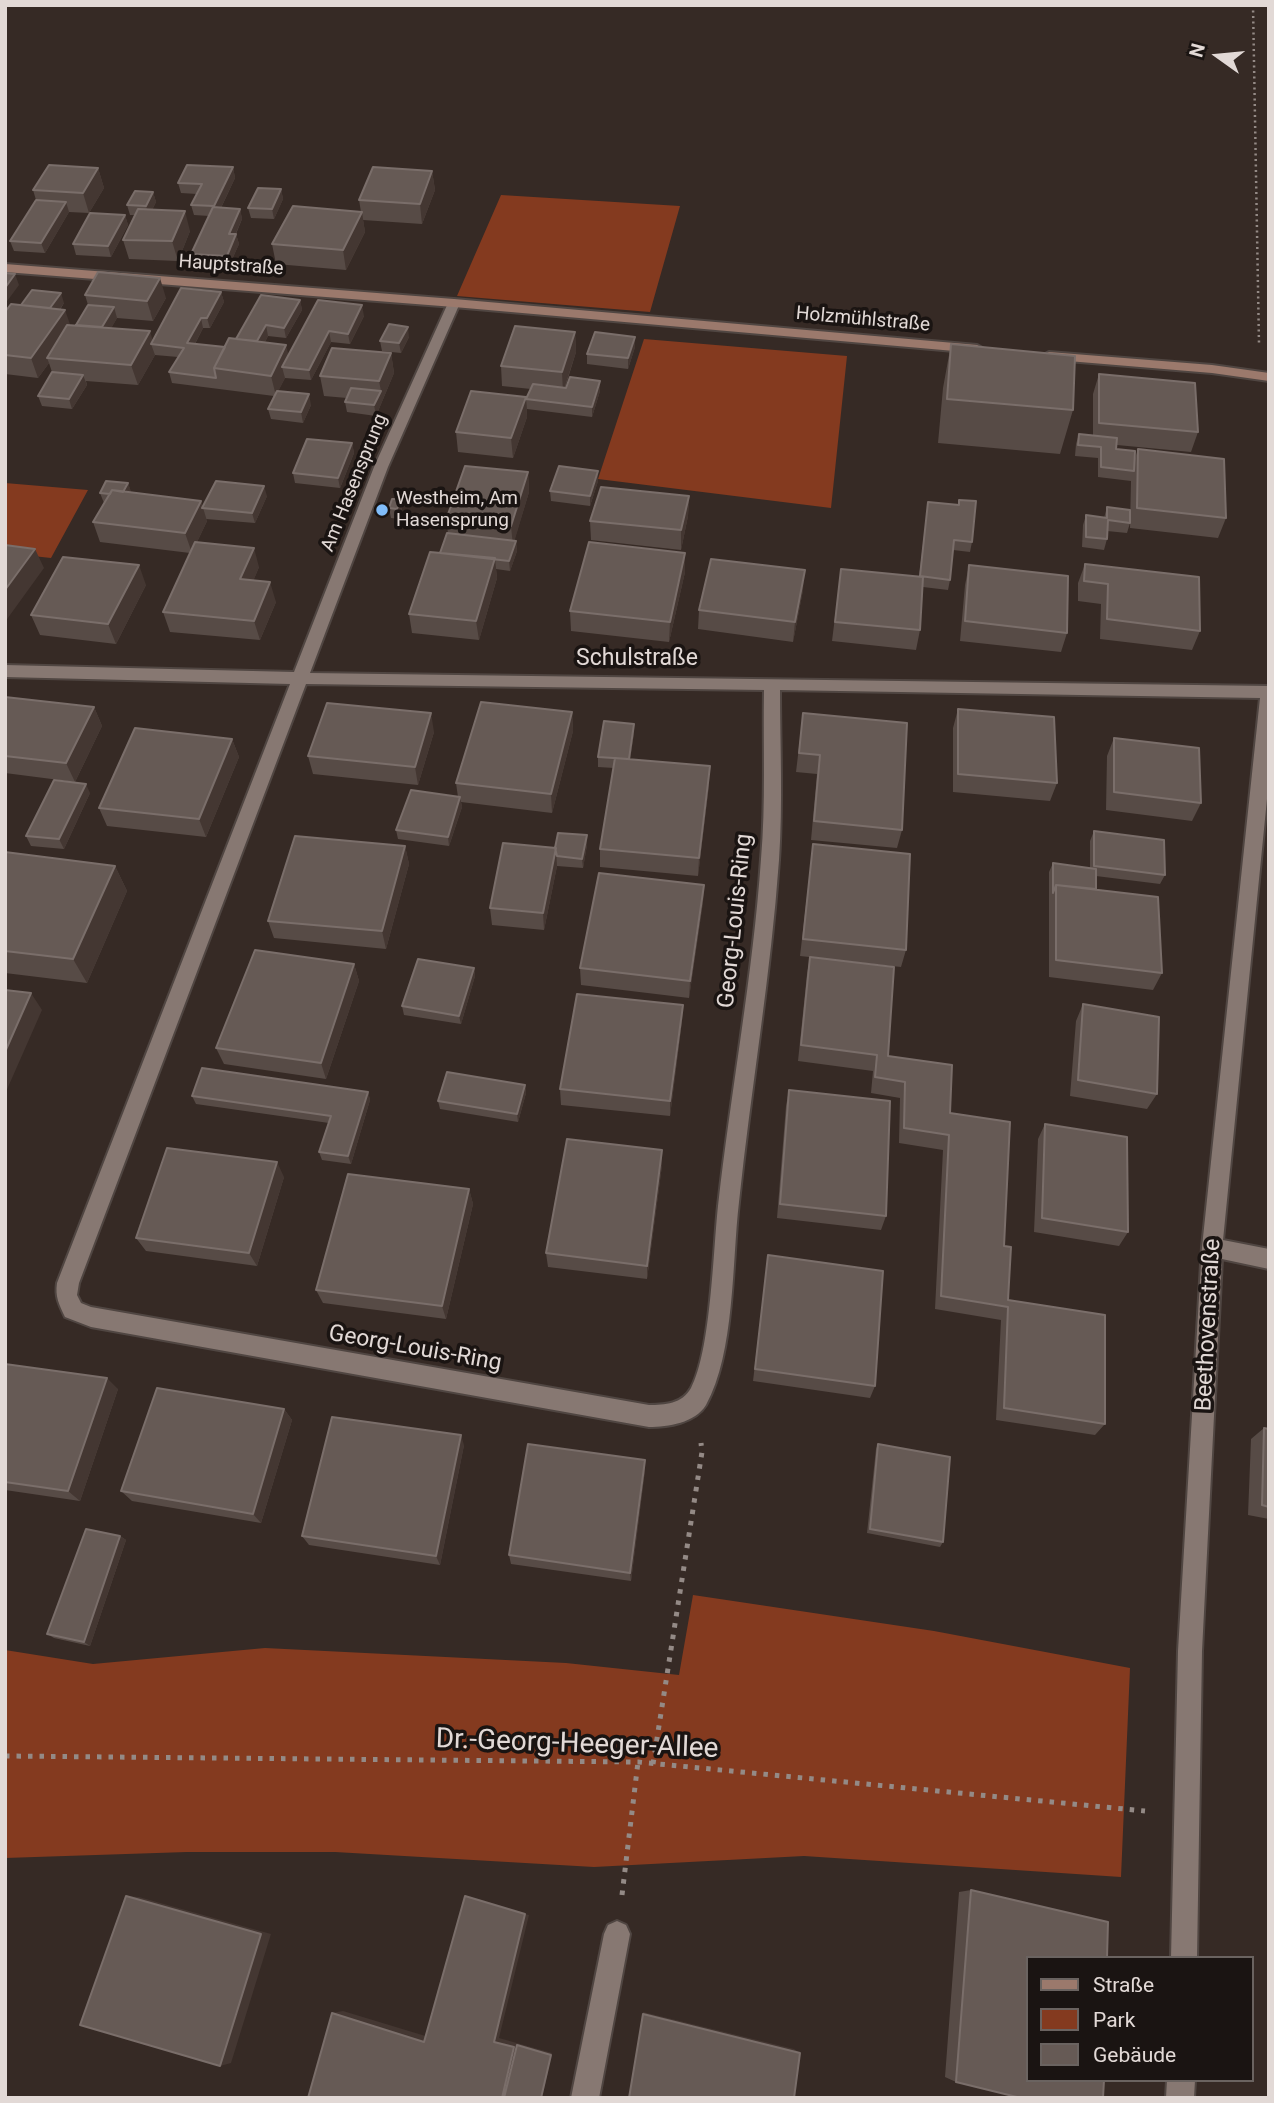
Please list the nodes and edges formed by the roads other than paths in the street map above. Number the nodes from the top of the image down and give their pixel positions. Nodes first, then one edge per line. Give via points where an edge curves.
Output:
1 (5, 268) edge
2 (454, 303) junction
3 (987, 350) edge
4 (1028, 354) edge
5 (1264, 377) edge
6 (5, 671) edge
7 (298, 680) junction
8 (772, 683) junction
9 (1269, 693) edge
10 (1264, 781) edge
11 (1212, 1247) junction
12 (1269, 1259) edge
13 (617, 1934) road end
14 (1184, 1956) edge
15 (585, 2098) edge

1 - 2 main road, Hauptstraße
2 - 3 main road, Holzmühlstraße
2 - 7 street, Am Hasensprung via 381,467
4 - 5 main road
6 - 7 street, Schulstraße
7 - 8 street, Schulstraße
7 - 8 street, Georg-Louis-Ring via 68,1283 69,1303 73,1310 91,1317 649,1416 667,1416 696,1401 711,1364 770,860
8 - 9 street, Schulstraße
9 - 10 street, Beethovenstraße
10 - 11 street, Beethovenstraße
11 - 12 street
11 - 14 street, Beethovenstraße via 1190,1651
13 - 15 street

